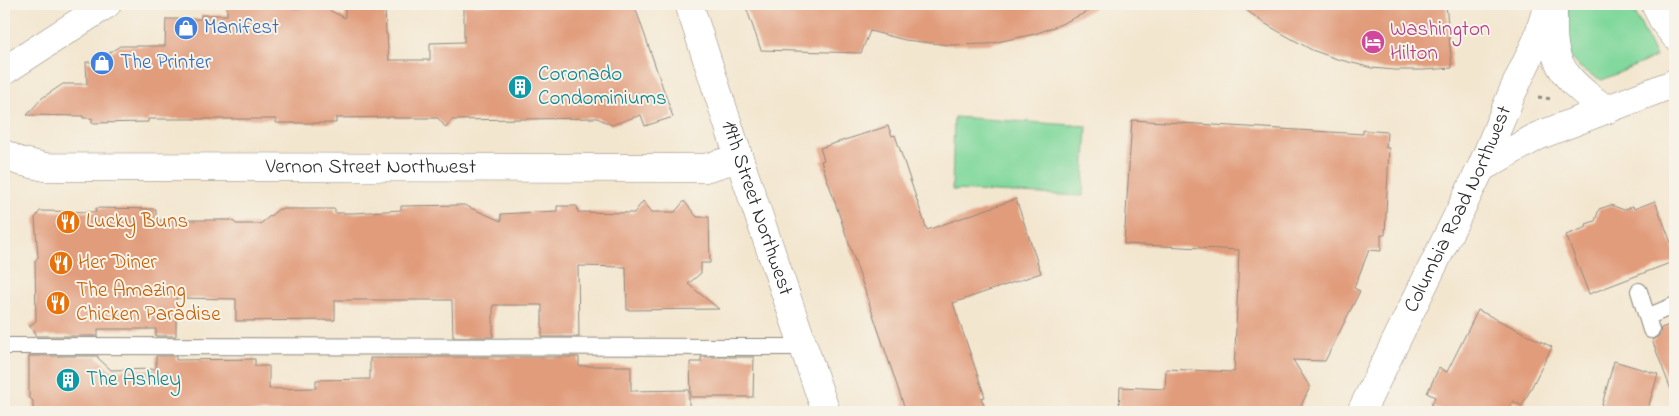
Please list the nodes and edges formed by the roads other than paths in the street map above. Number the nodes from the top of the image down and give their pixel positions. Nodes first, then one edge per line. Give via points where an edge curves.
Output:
1 (107, 4) edge
2 (689, 4) edge
3 (1548, 4) edge
4 (1553, 4) edge
5 (1655, 4) edge
6 (1675, 36) edge
7 (4, 71) edge
8 (1675, 83) edge
9 (1606, 110) junction
10 (4, 154) edge
11 (739, 158) junction
12 (1481, 168) junction
13 (1639, 291) dead end
14 (1675, 305) edge
15 (4, 346) edge
16 (804, 347) junction
17 (826, 412) edge
18 (1361, 412) edge

1 - 7 street
2 - 11 street, 19th Street Northwest
3 - 12 street, Columbia Road Northwest via 1537,40
4 - 9 street via 1558,60 1569,78
5 - 6 street
8 - 9 street
9 - 12 street via 1538,136
10 - 11 street, Vernon Street Northwest via 19,162 45,167 706,168
11 - 16 street, 19th Street Northwest
12 - 18 street, Columbia Road Northwest
13 - 14 lane via 1649,323
15 - 16 lane
16 - 17 street, 19th Street Northwest

